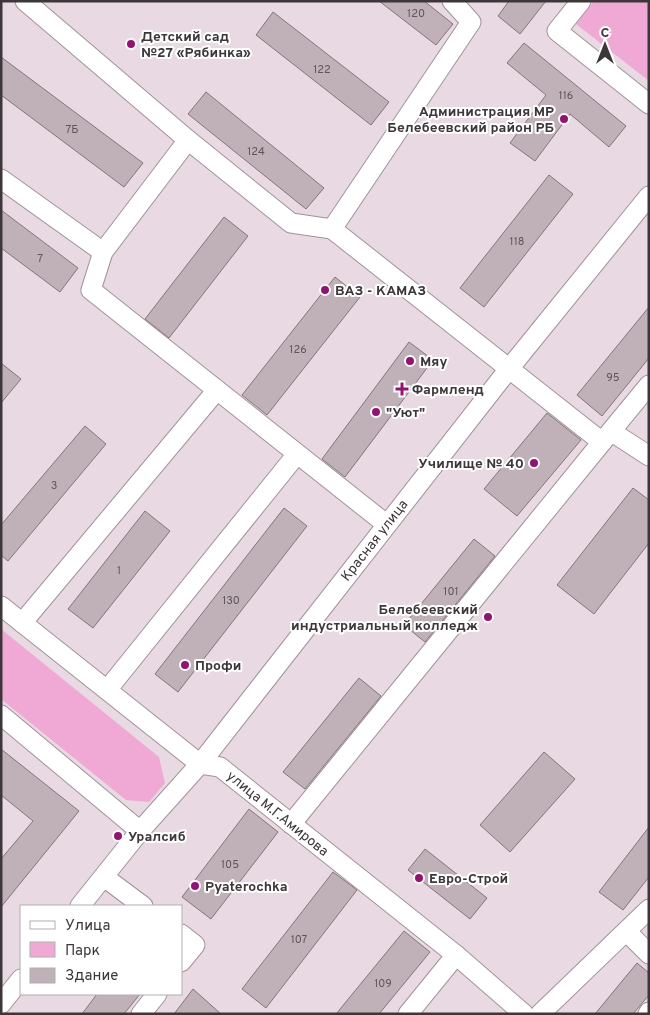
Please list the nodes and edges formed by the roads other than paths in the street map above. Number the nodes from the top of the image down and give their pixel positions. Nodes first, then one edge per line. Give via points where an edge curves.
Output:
1 (25, 1) edge
2 (452, 1) edge
3 (581, 1) edge
4 (649, 104) edge
5 (188, 140) junction
6 (1, 179) edge
7 (649, 196) edge
8 (332, 229) junction
9 (103, 252) junction
10 (508, 370) junction
11 (649, 385) edge
12 (217, 390) junction
13 (607, 437) junction
14 (297, 454) junction
15 (649, 456) edge
16 (386, 524) junction
17 (1, 606) edge
18 (22, 623) junction
19 (108, 690) junction
20 (1, 715) edge
21 (200, 764) junction
22 (291, 824) junction
23 (140, 831) junction
24 (104, 877) junction
25 (81, 905) edge
26 (142, 905) edge
27 (649, 909) edge
28 (627, 932) junction
29 (182, 935) edge
30 (649, 954) edge
31 (456, 955) junction
32 (182, 961) edge
33 (20, 980) edge
34 (155, 995) edge
35 (1, 1004) edge
36 (141, 1014) edge
37 (408, 1014) edge
38 (524, 1014) edge
39 (540, 1014) edge

1 - 5 street
2 - 8 street via 471,22
3 - 4 street via 557,31
5 - 8 street via 290,223
5 - 9 street
6 - 9 street
7 - 10 street, Красная улица
8 - 10 street
9 - 12 street via 91,290
10 - 13 street
10 - 16 street, Красная улица
11 - 13 street
12 - 14 street
12 - 18 street
13 - 15 street
13 - 22 street
14 - 16 street
14 - 19 street
16 - 21 street, Красная улица
17 - 18 street, улица М.Г.Амирова
18 - 19 street, улица М.Г.Амирова
19 - 21 street, улица М.Г.Амирова
20 - 23 street
21 - 22 street, улица М.Г.Амирова via 220,767
21 - 23 street, Красная улица
22 - 31 street, улица М.Г.Амирова
23 - 24 street, Красная улица
24 - 25 street, Красная улица
24 - 26 street
27 - 28 street
28 - 30 street
28 - 39 street
29 - 32 street via 195,945
31 - 37 street
31 - 38 street, улица М.Г.Амирова
33 - 35 street
34 - 36 street

